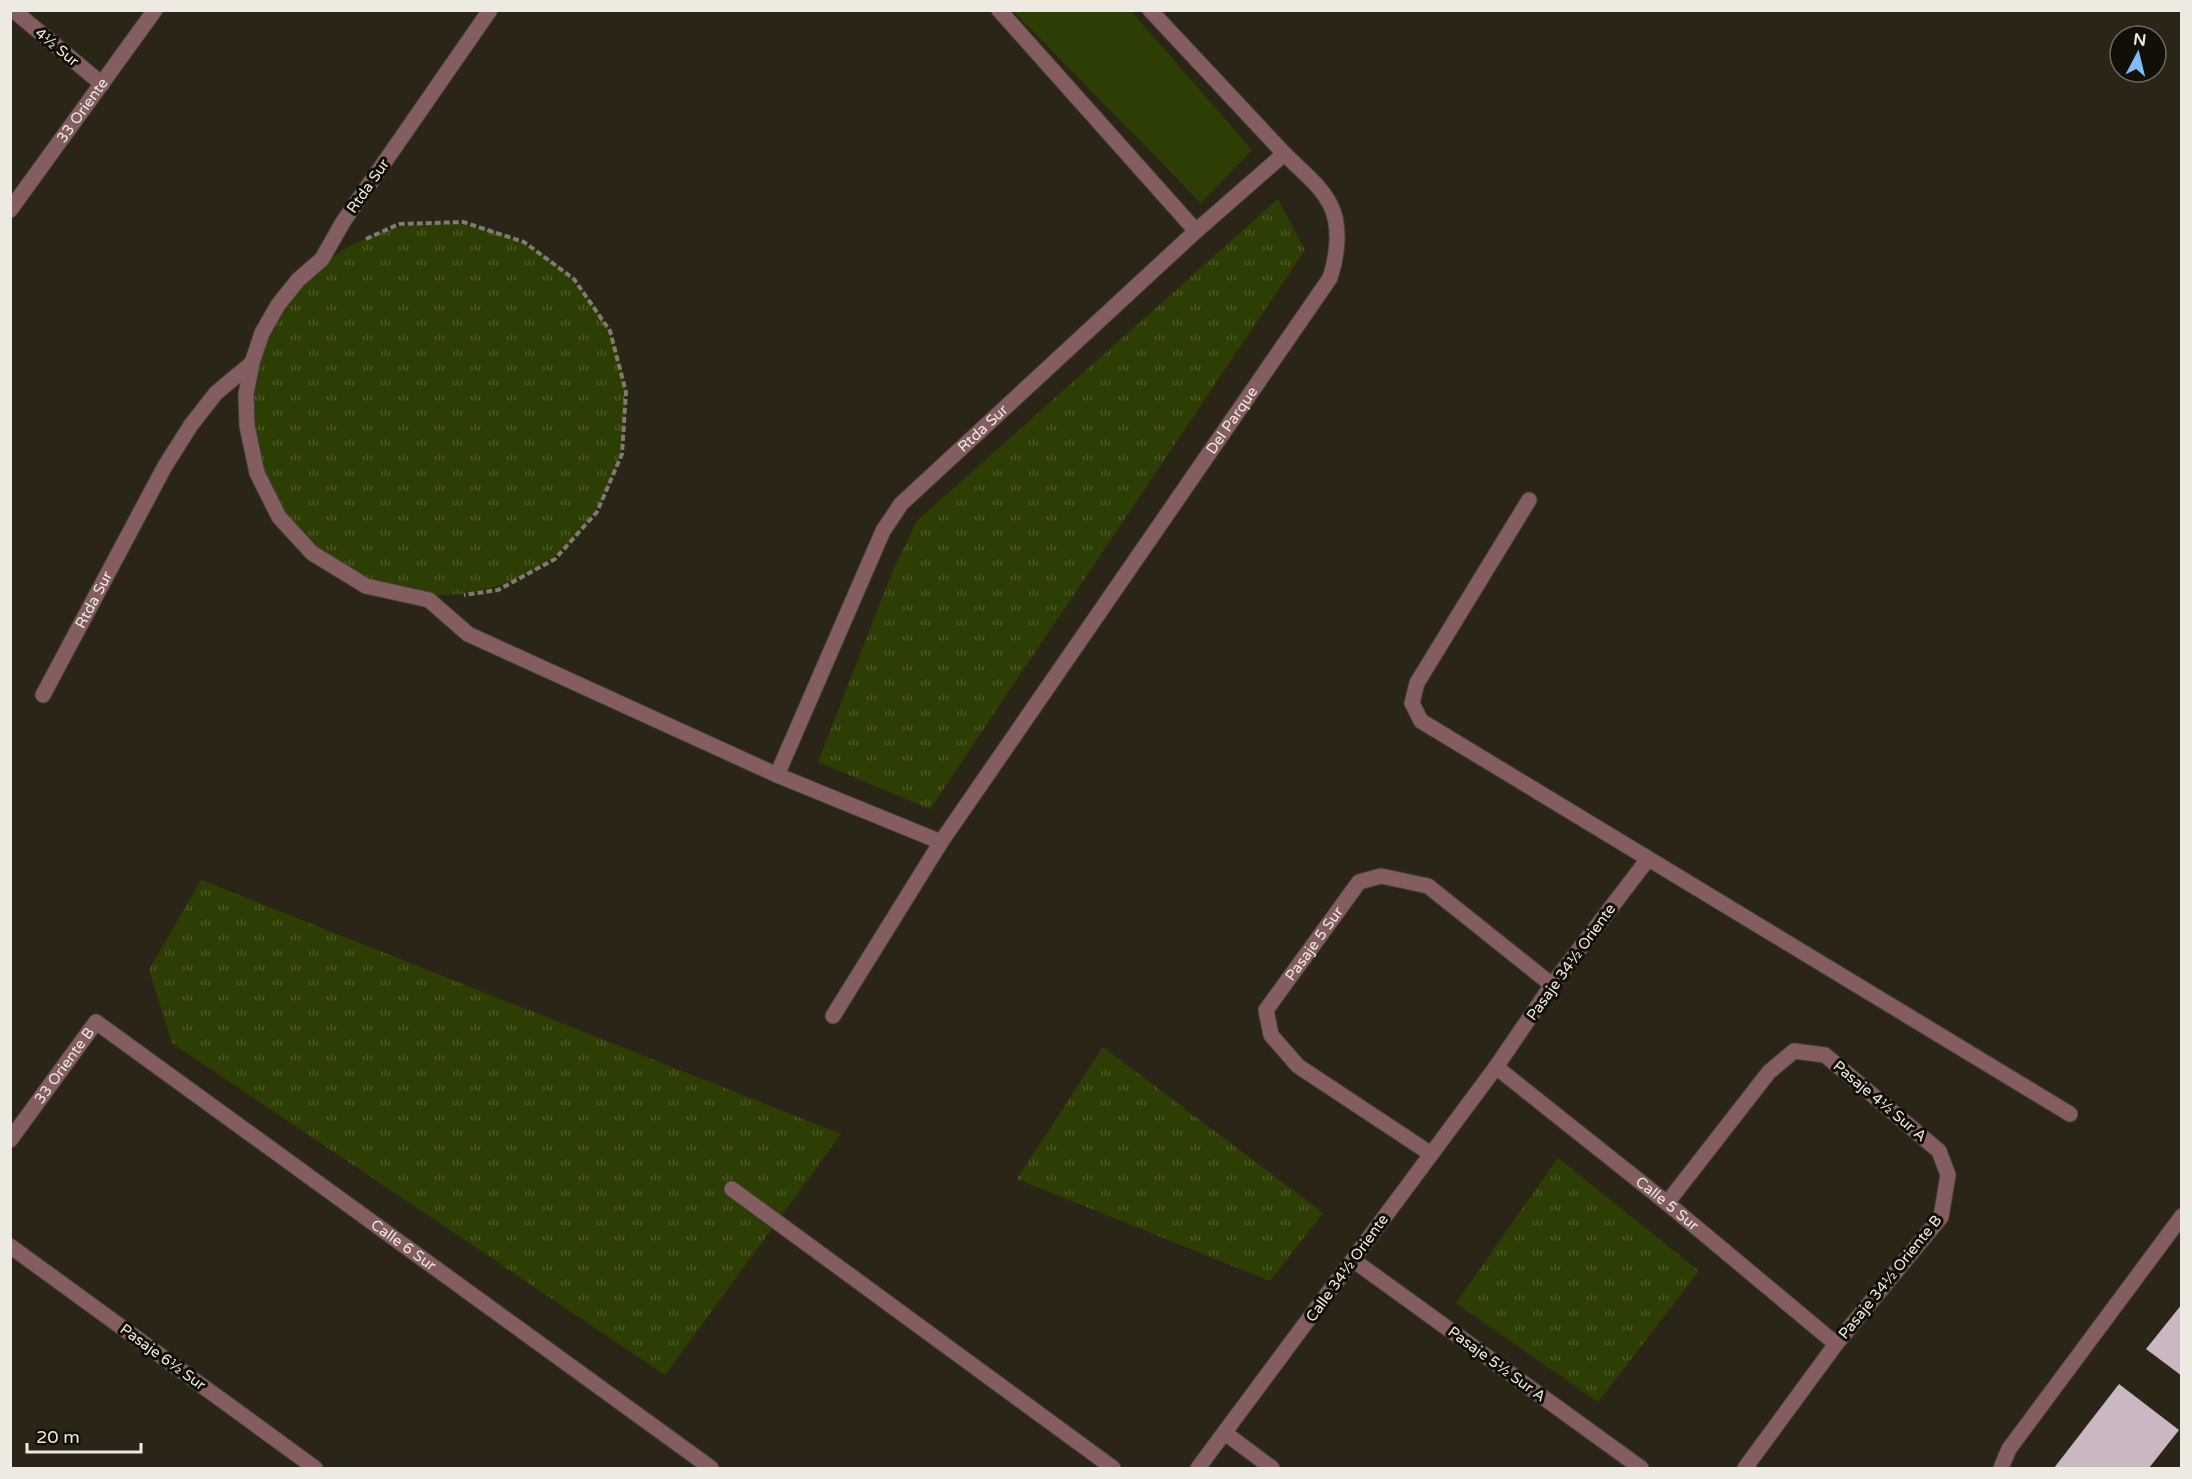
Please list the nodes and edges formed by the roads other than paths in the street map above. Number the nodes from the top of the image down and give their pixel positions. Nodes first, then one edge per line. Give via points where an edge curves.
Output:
1 (13, 10) edge
2 (155, 10) edge
3 (490, 10) edge
4 (999, 10) edge
5 (1150, 10) edge
6 (102, 84) junction
7 (1284, 154) junction
8 (10, 210) edge
9 (1196, 231) junction
10 (252, 363) junction
11 (1529, 500) dead end
12 (43, 695) dead end
13 (777, 775) junction
14 (940, 842) junction
15 (1648, 859) junction
16 (1552, 985) junction
17 (833, 1016) dead end
18 (96, 1022) joint
19 (1496, 1067) junction
20 (2070, 1114) dead end
21 (10, 1140) edge
22 (1431, 1154) junction
23 (1948, 1175) joint
24 (732, 1189) dead end
25 (1667, 1203) junction
26 (2181, 1216) edge
27 (10, 1246) edge
28 (1353, 1260) junction
29 (1836, 1344) junction
30 (1225, 1433) junction
31 (315, 1468) edge
32 (711, 1468) edge
33 (1113, 1468) edge
34 (1198, 1468) edge
35 (1272, 1468) edge
36 (1641, 1468) edge
37 (1745, 1468) edge
38 (2001, 1468) edge

1 - 6 street, 4½ Sur
2 - 6 street, 33 Oriente
3 - 10 street, Rtda Sur via 343,222 322,259 278,305 262,333
4 - 9 street
5 - 7 street, Del Parque
6 - 8 street, 33 Oriente
7 - 9 street, Rtda Sur
7 - 14 street, Del Parque via 1315,182 1332,208 1337,257 1330,278
9 - 13 street, Rtda Sur via 901,504 883,531
10 - 12 street, Rtda Sur via 216,393 165,466
10 - 13 street, Rtda Sur via 246,394 247,426 257,474 279,517 312,553 366,586 429,600 468,634
11 - 15 street via 1417,683 1412,703 1421,721
13 - 14 street
14 - 17 street, Del Parque
15 - 16 street, Pasaje 34½ Oriente
15 - 20 street
16 - 19 street, Pasaje 34½ Oriente
16 - 22 street, Pasaje 5 Sur via 1428,886 1381,876 1359,882 1266,1010 1271,1035 1298,1066
18 - 21 street, 33 Oriente B
18 - 32 street, Calle 6 Sur
19 - 22 street, Calle 34½ Oriente
19 - 25 street, Calle 5 Sur
22 - 28 street, Calle 34½ Oriente
23 - 25 street, Pasaje 4½ Sur A via 1939,1151 1826,1055 1794,1051 1769,1072
23 - 29 street, Pasaje 34½ Oriente B via 1941,1217
24 - 33 street
25 - 29 street, Calle 5 Sur
26 - 38 street via 2009,1449
27 - 31 street, Pasaje 6½ Sur
28 - 30 street, Calle 34½ Oriente
28 - 36 street, Pasaje 5½ Sur A
29 - 37 street, Pasaje 34½ Oriente B
30 - 34 street, Calle 34½ Oriente
30 - 35 street

